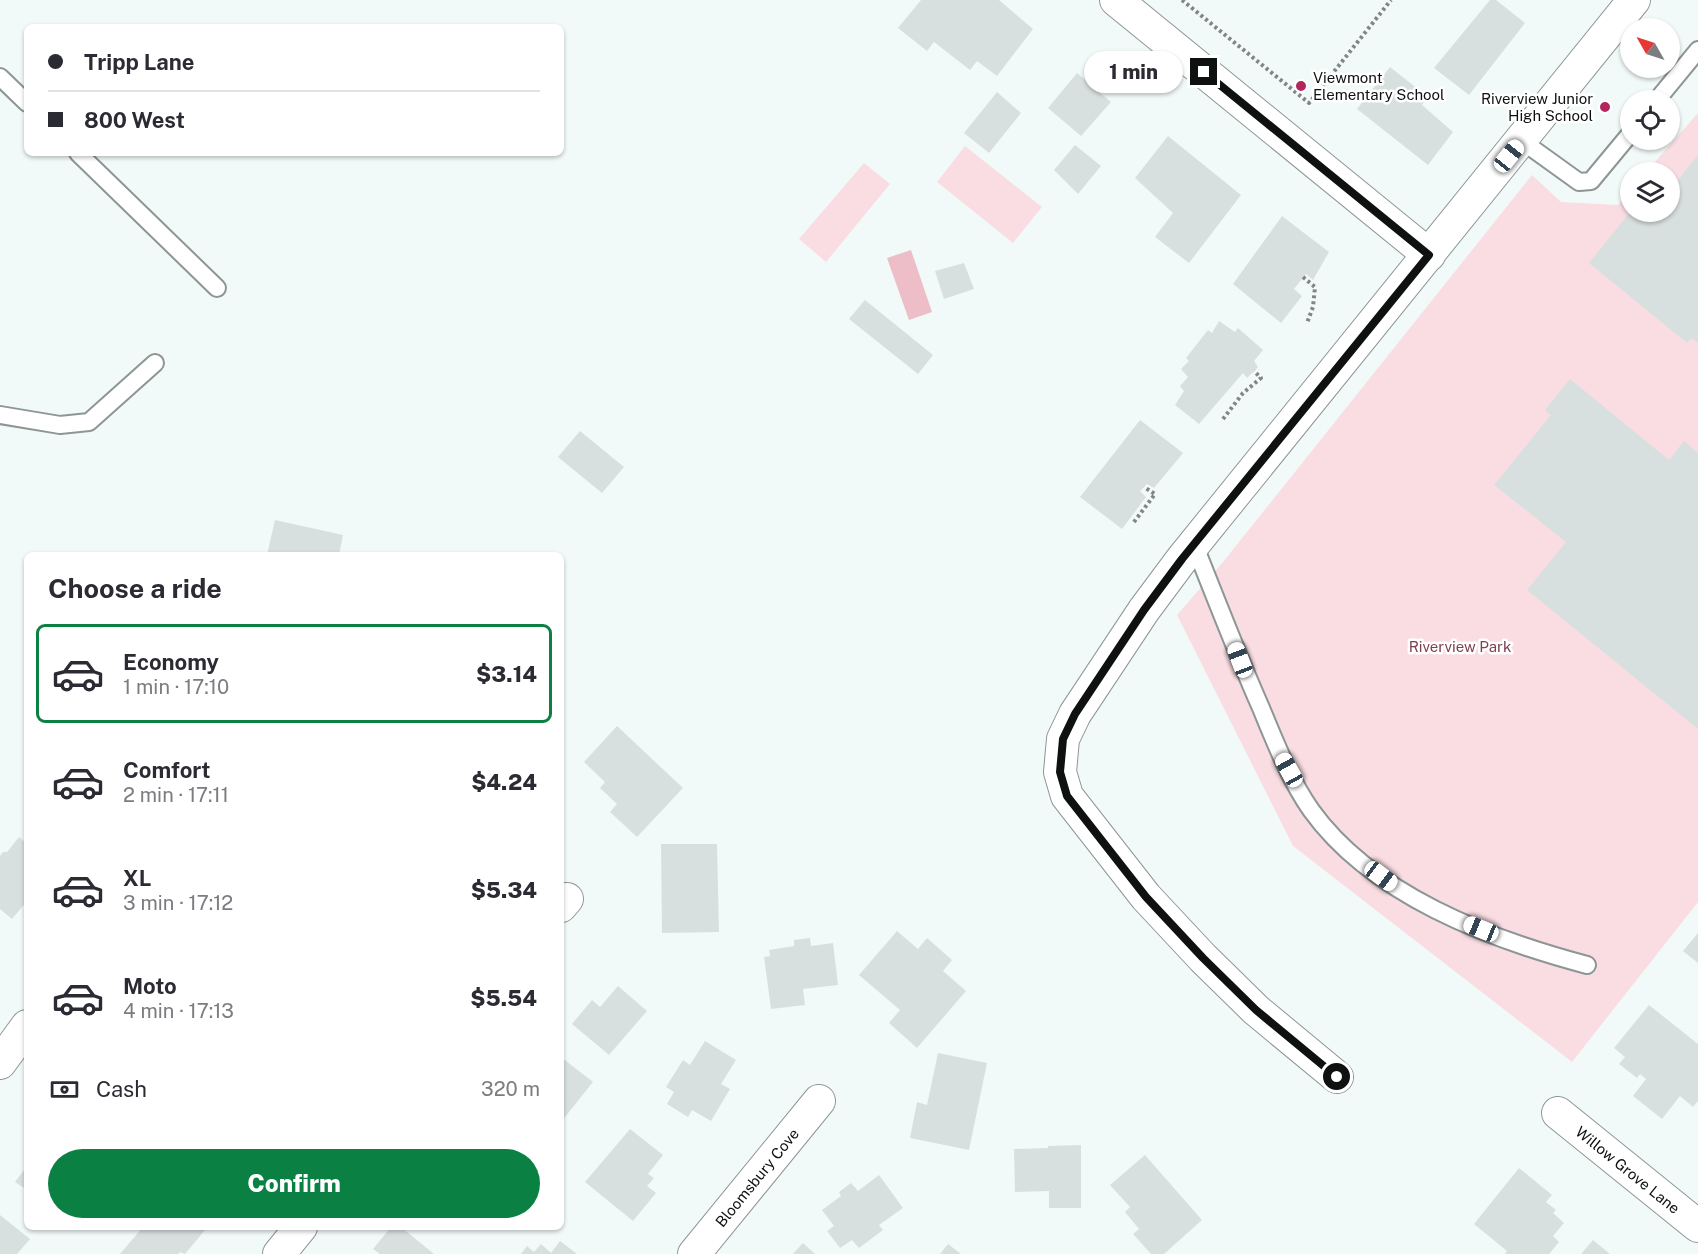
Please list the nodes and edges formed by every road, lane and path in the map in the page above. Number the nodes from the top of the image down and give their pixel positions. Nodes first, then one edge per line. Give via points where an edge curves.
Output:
1 (1116, 0) edge
2 (1182, 0) edge
3 (1391, 0) edge
4 (1634, 0) edge
5 (1698, 50) edge
6 (0, 77) edge
7 (1665, 90) edge
8 (24, 100) edge
9 (1522, 141) junction
10 (1620, 146) edge
11 (81, 156) edge
12 (1429, 255) junction
13 (1303, 277) dead end
14 (217, 288) dead end
15 (1307, 323) dead end
16 (155, 363) dead end
17 (1254, 371) dead end
18 (0, 415) edge
19 (1222, 419) dead end
20 (1144, 487) dead end
21 (1134, 522) dead end
22 (1194, 544) junction
23 (1587, 965) dead end
24 (24, 1030) edge
25 (0, 1063) edge
26 (1337, 1077) dead end
27 (819, 1101) dead end
28 (1558, 1113) dead end
29 (1698, 1226) edge
30 (299, 1230) edge
31 (279, 1254) edge
32 (694, 1254) edge

1 - 12 street
2 - 3 path via 1309,103
4 - 9 street
5 - 7 lane
6 - 8 lane
9 - 10 lane via 1580,182 1591,181
9 - 12 street
11 - 14 lane
12 - 22 street
13 - 15 path via 1315,287
16 - 18 lane via 89,422 60,425
17 - 19 path via 1261,378
20 - 21 path via 1155,494
22 - 23 lane via 1279,751 1311,809 1344,848 1399,890 1462,922 1535,951
22 - 26 street via 1144,610 1075,714 1063,739 1060,772 1067,796 1146,897 1256,1010
24 - 25 street
27 - 32 street, Bloomsbury Cove
28 - 29 street, Willow Grove Lane
30 - 31 street

